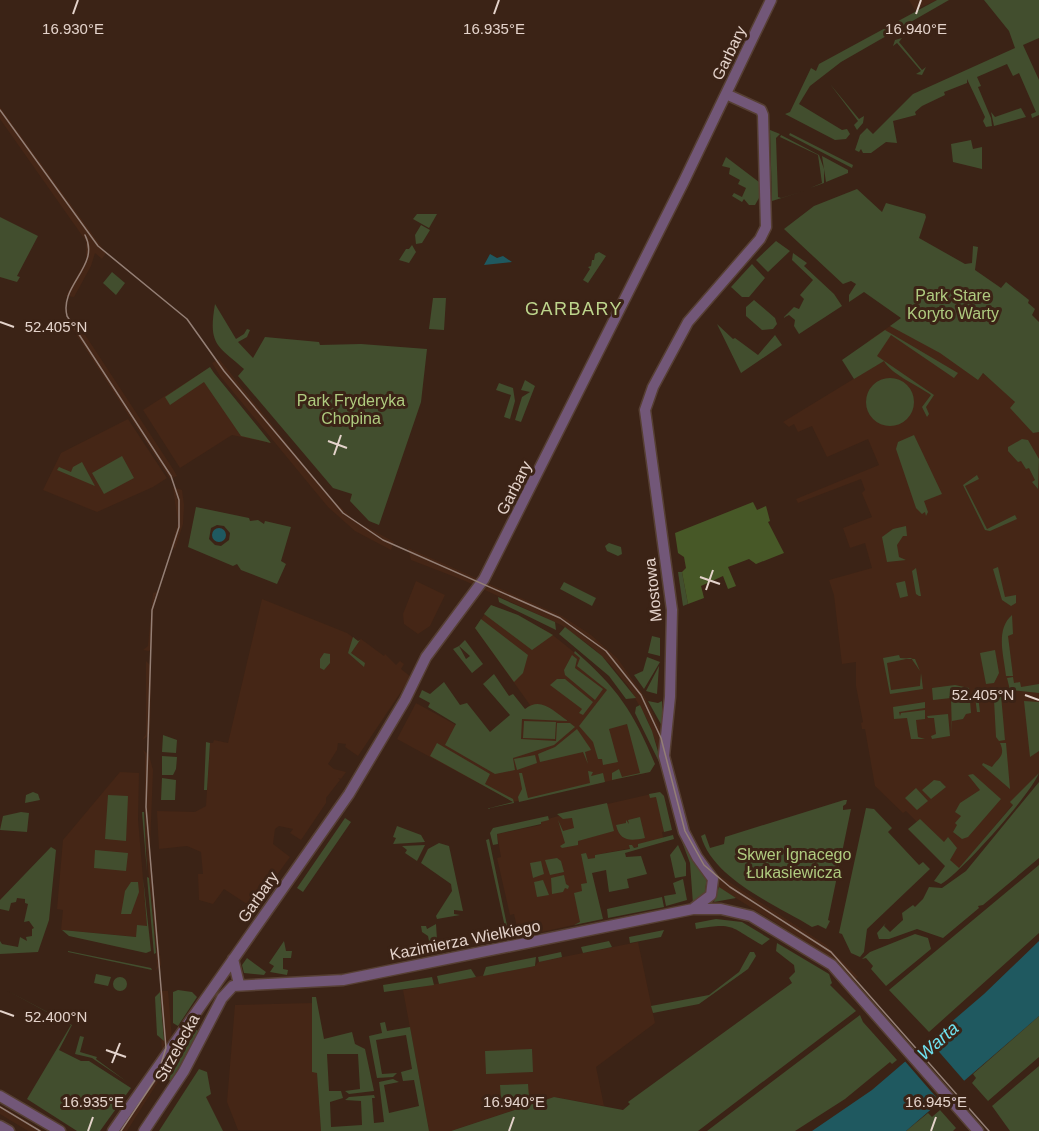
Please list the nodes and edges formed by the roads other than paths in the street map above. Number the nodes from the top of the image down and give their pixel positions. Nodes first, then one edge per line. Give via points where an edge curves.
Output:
1 (771, 0) edge
2 (726, 94) junction
3 (694, 909) junction
4 (232, 959) junction
5 (239, 984) junction
6 (167, 1056) joint
7 (0, 1096) edge
8 (0, 1125) edge
9 (9, 1131) edge
10 (60, 1131) edge
11 (113, 1131) edge
12 (144, 1131) edge
13 (978, 1131) edge

1 - 2 street, Garbary
2 - 3 street, Mostowa via 761,110 766,125 765,231 688,322 652,387 645,410 672,610 664,756 684,832 713,879 711,895
2 - 4 street, Garbary via 484,579 426,657 349,794
3 - 5 street, Kazimierza Wielkiego via 343,980
3 - 13 street via 728,909 751,916 832,965
4 - 5 street
4 - 6 street, Garbary
5 - 12 street, Strzelecka via 224,994 184,1071
6 - 11 street, Strzelecka
7 - 10 street
8 - 9 street

